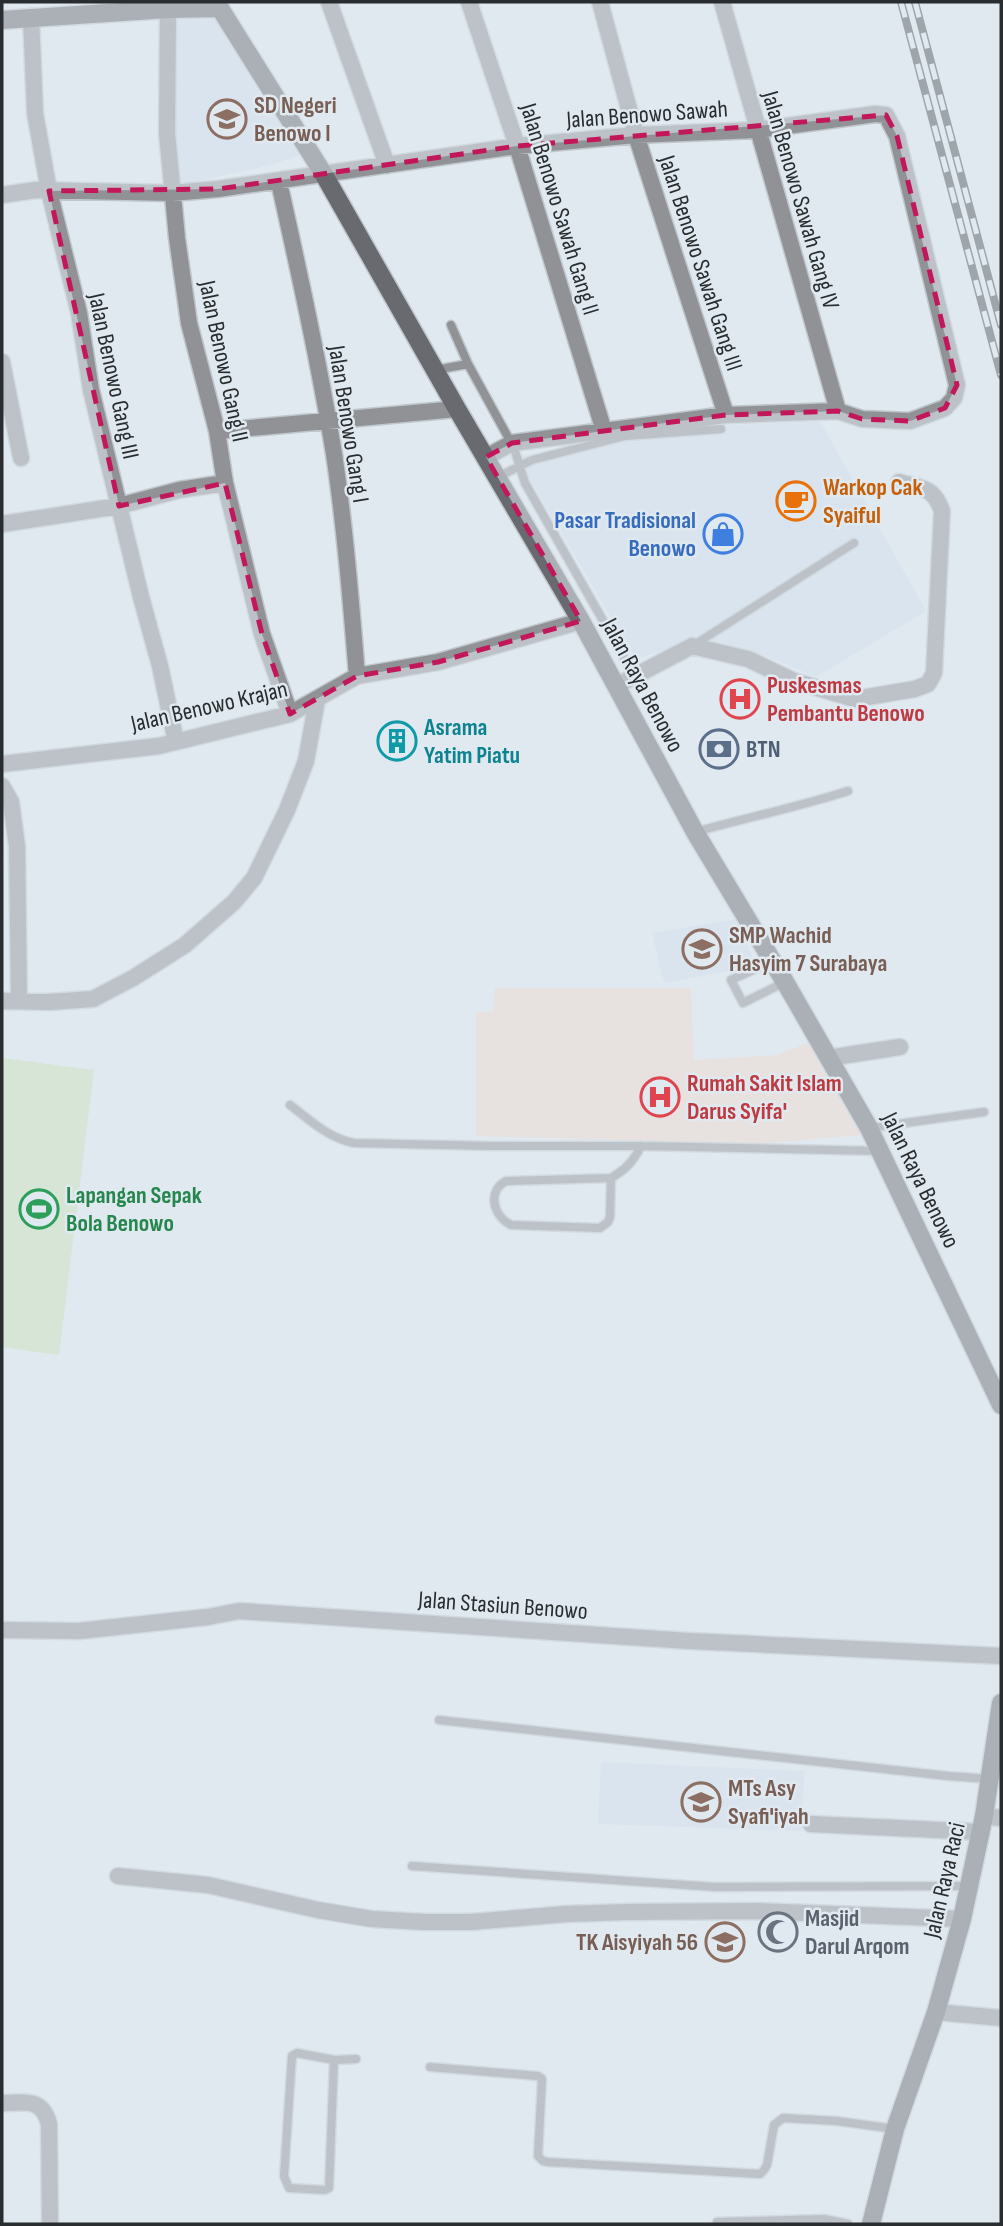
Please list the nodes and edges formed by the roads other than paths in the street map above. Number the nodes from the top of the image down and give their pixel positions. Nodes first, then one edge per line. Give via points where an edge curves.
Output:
1 (329, 2) edge
2 (469, 2) edge
3 (600, 2) edge
4 (722, 2) edge
5 (218, 5) edge
6 (168, 9) junction
7 (31, 17) junction
8 (2, 20) edge
9 (757, 130) junction
10 (636, 135) junction
11 (517, 146) junction
12 (387, 165) junction
13 (323, 173) junction
14 (279, 182) junction
15 (50, 191) junction
16 (172, 193) junction
17 (2, 195) edge
18 (451, 325) dead end
19 (2, 362) edge
20 (468, 364) junction
21 (435, 370) junction
22 (457, 409) junction
23 (838, 411) junction
24 (327, 420) junction
25 (724, 422) junction
26 (217, 431) junction
27 (604, 431) junction
28 (513, 445) junction
29 (486, 457) junction
30 (21, 458) dead end
31 (518, 463) junction
32 (498, 477) junction
33 (899, 482) dead end
34 (225, 483) junction
35 (119, 506) junction
36 (2, 524) edge
37 (854, 543) dead end
38 (581, 621) junction
39 (692, 646) junction
40 (357, 677) junction
41 (635, 677) junction
42 (617, 686) junction
43 (317, 700) junction
44 (290, 714) junction
45 (176, 742) junction
46 (2, 764) edge
47 (2, 786) edge
48 (848, 792) dead end
49 (695, 832) junction
50 (772, 961) junction
51 (785, 982) junction
52 (19, 1000) junction
53 (2, 1001) edge
54 (901, 1048) dead end
55 (828, 1058) junction
56 (290, 1105) dead end
57 (984, 1112) dead end
58 (869, 1128) junction
59 (640, 1146) junction
60 (881, 1151) junction
61 (611, 1178) junction
62 (1001, 1405) edge
63 (2, 1630) edge
64 (1001, 1656) edge
65 (1001, 1703) edge
66 (439, 1720) dead end
67 (990, 1779) junction
68 (989, 1822) edge
69 (811, 1824) dead end
70 (412, 1866) dead end
71 (118, 1876) dead end
72 (967, 1886) junction
73 (962, 1919) junction
74 (936, 2012) junction
75 (1001, 2018) edge
76 (356, 2059) dead end
77 (334, 2060) junction
78 (430, 2067) dead end
79 (2, 2103) edge
80 (895, 2129) junction
81 (717, 2222) dead end
82 (50, 2224) edge
83 (848, 2224) edge
84 (871, 2224) edge

1 - 12 street
2 - 11 street, Jalan Benowo Sawah Gang II
3 - 10 street, Jalan Benowo Sawah Gang III
4 - 9 street, Jalan Benowo Sawah Gang IV
5 - 6 main road
5 - 13 main road, Jalan Raya Benowo
6 - 7 main road
6 - 16 street, Jalan Benowo Gang II via 167,133
7 - 8 main road
7 - 15 street, Jalan Benowo Gang III via 35,113
9 - 10 street, Jalan Benowo Sawah
9 - 23 street, Jalan Benowo Sawah Gang IV
9 - 23 street, Jalan Benowo Sawah via 875,114 886,116 897,136 957,385 945,408 910,421 863,419
10 - 11 street, Jalan Benowo Sawah
10 - 25 street, Jalan Benowo Sawah Gang III
11 - 12 street, Jalan Benowo Sawah
11 - 27 street, Jalan Benowo Sawah Gang II
12 - 13 street, Jalan Benowo Sawah
13 - 14 street, Jalan Benowo Sawah
13 - 21 main road, Jalan Raya Benowo
14 - 16 street, Jalan Benowo Sawah
14 - 24 street, Jalan Benowo Gang I
15 - 16 street, Jalan Benowo Sawah
15 - 17 street, Jalan Benowo Sawah
15 - 35 street, Jalan Benowo Gang III
16 - 26 street, Jalan Benowo Gang II via 189,323
18 - 20 lane
19 - 30 street
20 - 21 lane
20 - 28 lane
21 - 22 main road, Jalan Raya Benowo
22 - 24 street
22 - 29 main road, Jalan Raya Benowo
23 - 25 street
24 - 26 street
24 - 40 street, Jalan Benowo Gang I
25 - 27 street
25 - 31 lane via 625,436
26 - 34 street, Jalan Benowo Gang II
27 - 28 street
28 - 29 street
28 - 31 lane
29 - 32 main road, Jalan Raya Benowo
31 - 32 lane
31 - 41 lane
32 - 38 main road, Jalan Raya Benowo
33 - 39 street via 931,491 942,511 934,673 928,684 855,699 794,681 748,659
34 - 35 street
34 - 44 street, Jalan Benowo Gang II via 262,634
35 - 36 street
35 - 45 street, Jalan Benowo Gang III
37 - 39 lane
38 - 40 street, Jalan Benowo Krajan via 438,662
38 - 42 main road, Jalan Raya Benowo
39 - 41 street
40 - 43 street, Jalan Benowo Krajan
41 - 42 street
42 - 49 main road, Jalan Raya Benowo
43 - 44 street, Jalan Benowo Krajan
43 - 52 street via 306,761 287,810 254,878 234,902 185,944 93,999
44 - 45 street, Jalan Benowo Krajan
45 - 46 street, Jalan Benowo Krajan
47 - 52 street via 11,802 17,846
48 - 49 lane
49 - 50 main road, Jalan Raya Benowo
50 - 51 main road, Jalan Raya Benowo
50 - 51 lane via 731,980 743,1003
51 - 55 main road, Jalan Raya Benowo
52 - 53 street
54 - 55 street
55 - 58 main road, Jalan Raya Benowo
56 - 59 lane via 342,1141 376,1145
57 - 58 lane
58 - 60 main road, Jalan Raya Benowo
59 - 60 lane
59 - 61 lane via 633,1162
60 - 62 main road, Jalan Raya Benowo
61 - 61 lane via 506,1181 496,1190 497,1213 511,1225 600,1228 610,1216
63 - 64 street, Jalan Stasiun Benowo via 79,1631 239,1611
65 - 67 main road, Jalan Raya Raci
66 - 67 lane
67 - 68 main road, Jalan Raya Raci
68 - 69 street
68 - 72 main road, Jalan Raya Raci
70 - 72 lane via 715,1886
71 - 73 street via 208,1885 372,1919 424,1922 615,1912 756,1911
72 - 73 main road, Jalan Raya Raci
73 - 74 main road, Jalan Raya Raci
74 - 75 street
74 - 80 main road, Jalan Raya Raci
76 - 77 lane
77 - 77 lane via 292,2056 284,2176 289,2188 329,2188
78 - 80 lane via 542,2079 538,2156 548,2162 760,2174 767,2165 774,2125 783,2118
79 - 82 street via 32,2103 46,2113 50,2124
80 - 84 main road, Jalan Raya Raci
81 - 83 lane via 824,2219

